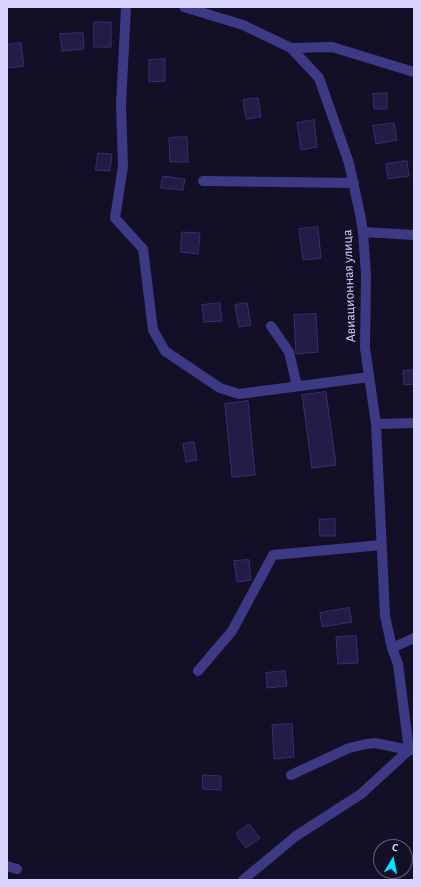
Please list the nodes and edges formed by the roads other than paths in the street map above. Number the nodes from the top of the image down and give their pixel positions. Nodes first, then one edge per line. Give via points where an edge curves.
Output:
1 (126, 7) edge
2 (184, 7) edge
3 (291, 48) junction
4 (414, 72) edge
5 (202, 181) dead end
6 (354, 183) junction
7 (363, 232) junction
8 (414, 235) edge
9 (271, 326) dead end
10 (369, 377) junction
11 (297, 386) junction
12 (414, 423) edge
13 (376, 424) junction
14 (382, 545) junction
15 (414, 638) edge
16 (392, 648) junction
17 (198, 671) dead end
18 (411, 750) edge
19 (291, 775) dead end
20 (7, 866) edge
21 (17, 869) dead end
22 (243, 880) edge

1 - 11 street via 121,105 123,166 115,218 143,249 153,330 165,351 220,388 239,394
2 - 3 street, Авиационная улица via 243,25
3 - 4 street via 332,47
3 - 6 street, Авиационная улица via 319,78
5 - 6 street
6 - 7 street, Авиационная улица
7 - 8 street
7 - 10 street, Авиационная улица via 366,275 365,348
9 - 11 street via 289,352
10 - 11 street
10 - 13 street, Авиационная улица
12 - 13 street
13 - 14 street, Авиационная улица
14 - 16 street, Авиационная улица via 385,616
14 - 17 street via 273,555 232,631
15 - 16 street
16 - 18 street, Авиационная улица via 398,664
18 - 19 street via 375,743 366,744 349,748
18 - 22 street via 361,794 296,836
20 - 21 street

